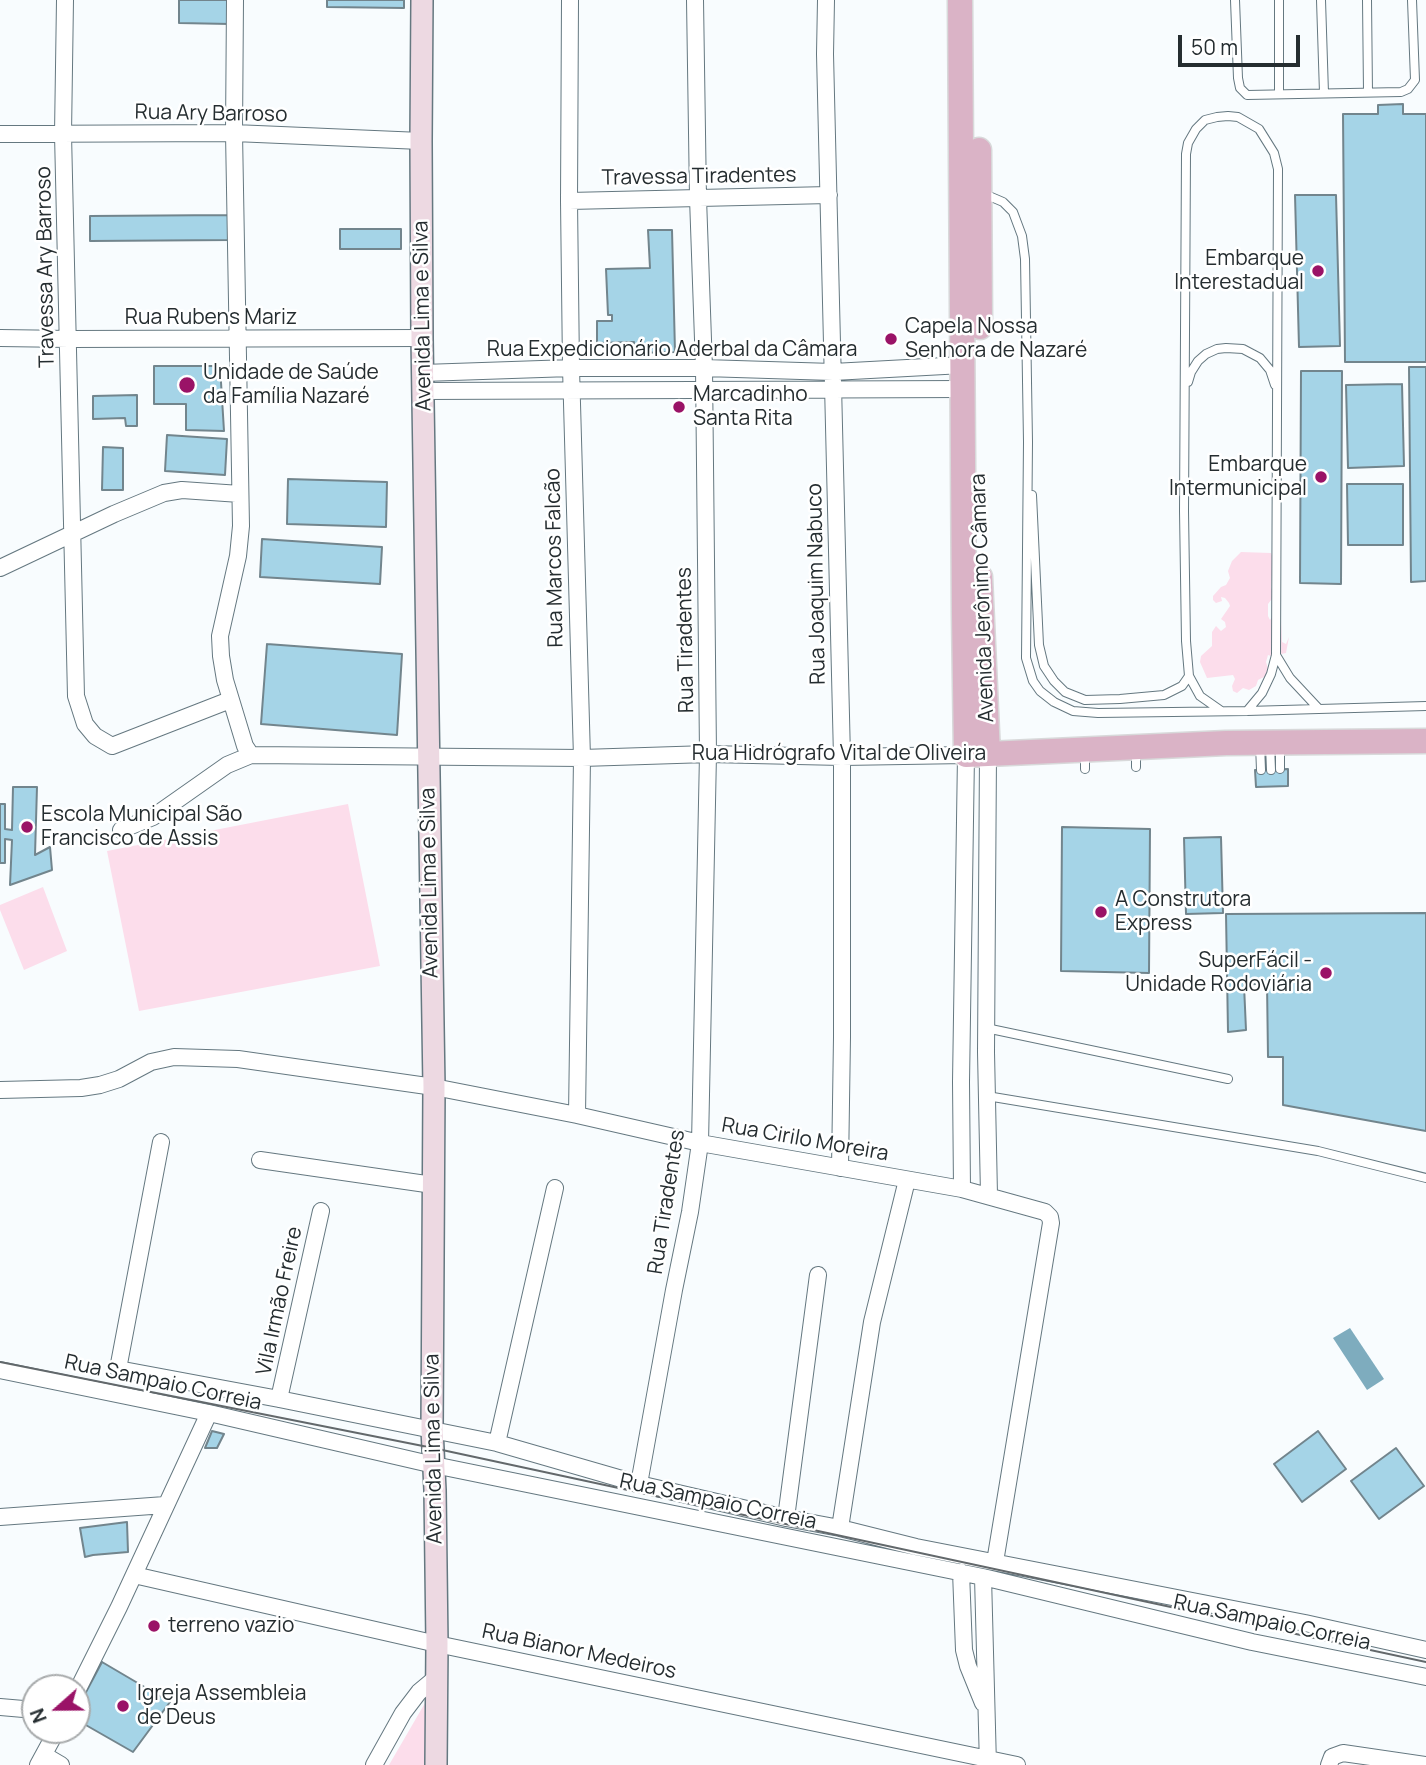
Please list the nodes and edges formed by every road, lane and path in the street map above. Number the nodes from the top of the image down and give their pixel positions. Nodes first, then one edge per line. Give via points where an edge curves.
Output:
1 (65, 0) edge
2 (235, 0) edge
3 (422, 0) edge
4 (570, 0) edge
5 (695, 0) edge
6 (825, 0) edge
7 (960, 0) edge
8 (976, 0) edge
9 (1235, 0) edge
10 (1279, 0) edge
11 (1321, 0) edge
12 (1367, 0) edge
13 (1412, 0) edge
14 (1368, 92) junction
15 (1324, 93) junction
16 (1279, 94) junction
17 (234, 133) junction
18 (0, 134) edge
19 (63, 134) junction
20 (421, 141) junction
21 (971, 190) junction
22 (829, 195) junction
23 (698, 198) junction
24 (569, 201) junction
25 (0, 338) edge
26 (422, 338) junction
27 (69, 339) junction
28 (237, 339) junction
29 (571, 368) junction
30 (704, 368) junction
31 (1027, 370) junction
32 (833, 372) junction
33 (963, 377) junction
34 (423, 382) junction
35 (834, 388) junction
36 (704, 390) junction
37 (572, 391) junction
38 (1184, 391) junction
39 (1278, 391) junction
40 (240, 494) junction
41 (72, 533) junction
42 (0, 568) edge
43 (1185, 589) junction
44 (1196, 589) dead end
45 (1276, 655) junction
46 (1189, 677) junction
47 (230, 700) junction
48 (1426, 706) edge
49 (1318, 708) junction
50 (1220, 710) junction
51 (1247, 711) junction
52 (1426, 741) edge
53 (1270, 742) junction
54 (708, 754) junction
55 (251, 755) junction
56 (428, 755) junction
57 (977, 755) junction
58 (842, 757) junction
59 (582, 758) junction
60 (1261, 770) dead end
61 (1275, 770) dead end
62 (121, 830) dead end
63 (986, 1028) junction
64 (1228, 1079) dead end
65 (434, 1087) junction
66 (0, 1090) edge
67 (987, 1096) junction
68 (577, 1115) junction
69 (161, 1142) dead end
70 (699, 1143) junction
71 (260, 1160) dead end
72 (840, 1168) junction
73 (1426, 1178) edge
74 (907, 1180) junction
75 (433, 1185) junction
76 (555, 1188) dead end
77 (962, 1189) junction
78 (989, 1195) junction
79 (321, 1211) dead end
80 (818, 1275) dead end
81 (0, 1370) edge
82 (279, 1399) junction
83 (209, 1413) junction
84 (432, 1429) junction
85 (497, 1443) junction
86 (434, 1465) junction
87 (639, 1483) junction
88 (166, 1505) junction
89 (0, 1517) edge
90 (786, 1518) junction
91 (840, 1528) junction
92 (995, 1562) junction
93 (961, 1572) junction
94 (134, 1575) junction
95 (983, 1577) junction
96 (437, 1644) junction
97 (1426, 1650) edge
98 (85, 1674) edge
99 (437, 1677) junction
100 (1426, 1678) edge
101 (0, 1707) edge
102 (21, 1709) edge
103 (986, 1711) junction
104 (50, 1744) edge
105 (41, 1760) edge
106 (988, 1761) edge
107 (1329, 1762) edge
108 (61, 1765) edge
109 (374, 1765) edge
110 (436, 1765) edge
111 (1017, 1765) edge
112 (1426, 1765) edge

1 - 19 street, Travessa Ary Barroso
2 - 17 street
3 - 20 main road, Avenida Lima e Silva
4 - 24 street, Rua Marcos Falcão
5 - 23 street, Rua Tiradentes
6 - 22 street, Rua Joaquim Nabuco
7 - 21 main road, Avenida Jerônimo Câmara
8 - 21 main road, Avenida Jerônimo Câmara
9 - 16 lane via 1240,88 1247,95
10 - 16 lane
11 - 15 lane
12 - 14 lane
13 - 14 lane via 1415,80 1401,92
14 - 15 lane
15 - 16 lane
17 - 19 street, Rua Ary Barroso
17 - 20 street, Rua Ary Barroso
17 - 28 street
18 - 19 street, Rua Ary Barroso
19 - 27 street, Travessa Ary Barroso
20 - 26 main road, Avenida Lima e Silva
21 - 31 lane via 1003,202 1013,212 1022,236
21 - 33 main road, Avenida Jerônimo Câmara
21 - 57 main road, Avenida Jerônimo Câmara via 980,590
22 - 23 street, Travessa Tiradentes
22 - 32 street, Rua Joaquim Nabuco
23 - 24 street, Travessa Tiradentes
23 - 30 street, Rua Tiradentes
24 - 29 street, Rua Marcos Falcão
25 - 27 street, Rua Rubens Mariz
26 - 28 street, Rua Rubens Mariz
26 - 34 main road, Avenida Lima e Silva
27 - 28 street, Rua Rubens Mariz
27 - 41 street, Travessa Ary Barroso
28 - 40 street
29 - 30 street, Rua Expedicionário Aderbal da Câmara
29 - 34 street, Rua Expedicionário Aderbal da Câmara
29 - 37 street, Rua Marcos Falcão
30 - 32 street, Rua Expedicionário Aderbal da Câmara
30 - 36 street, Rua Tiradentes
31 - 46 lane via 1039,645 1044,666 1065,692 1085,700 1164,695
31 - 50 lane via 1026,658 1033,681 1054,702 1073,711
32 - 33 street, Rua Expedicionário Aderbal da Câmara
32 - 35 street, Rua Joaquim Nabuco
33 - 35 street, Rua Expedicionário Aderbal da Câmara
33 - 57 main road, Avenida Jerônimo Câmara via 964,614
34 - 37 street, Rua Expedicionário Aderbal da Câmara
34 - 56 main road, Avenida Lima e Silva
35 - 36 street, Rua Expedicionário Aderbal da Câmara
35 - 58 street, Rua Joaquim Nabuco
36 - 37 street, Rua Expedicionário Aderbal da Câmara
36 - 54 street, Rua Tiradentes
37 - 59 street, Rua Marcos Falcão
38 - 39 lane via 1198,361 1226,348 1243,349 1260,358
38 - 39 lane via 1186,154 1205,120 1228,116 1259,129 1278,169
38 - 43 lane
39 - 45 lane
40 - 41 street via 164,493
40 - 47 street via 239,556 220,636
41 - 42 street
41 - 47 street, Travessa Ary Barroso via 76,696 85,724 95,736 112,746
43 - 44 lane
43 - 46 lane
45 - 49 lane
45 - 51 lane via 1262,693
46 - 50 lane via 1200,696
47 - 55 street
48 - 49 lane
49 - 51 lane
50 - 51 lane
52 - 53 main road, Rua Hidrógrafo Vital de Oliveira
53 - 57 main road, Rua Hidrógrafo Vital de Oliveira via 1136,757
53 - 60 lane
53 - 61 lane
54 - 58 street, Rua Hidrógrafo Vital de Oliveira
54 - 59 street, Rua Hidrógrafo Vital de Oliveira
54 - 70 street, Rua Tiradentes
55 - 56 street, Rua Hidrógrafo Vital de Oliveira
55 - 62 street via 227,765 153,817
56 - 59 street, Rua Hidrógrafo Vital de Oliveira
56 - 65 main road, Avenida Lima e Silva
57 - 58 street, Rua Hidrógrafo Vital de Oliveira
57 - 63 street, Avenida Jerônimo Câmara
57 - 77 street, Avenida Jerônimo Câmara via 961,1082
58 - 72 street, Rua Joaquim Nabuco
59 - 68 street, Rua Marcos Falcão
63 - 64 lane via 1111,1050
63 - 67 street, Avenida Jerônimo Câmara
65 - 66 street, Rua Cirilo Moreira via 238,1059 174,1057 100,1085
65 - 68 street, Rua Cirilo Moreira
65 - 75 main road, Avenida Lima e Silva
67 - 73 lane via 1318,1151
67 - 78 street, Avenida Jerônimo Câmara
68 - 70 street, Rua Cirilo Moreira
69 - 82 street, Rua Sampaio Correia via 118,1369
70 - 72 street, Rua Cirilo Moreira
70 - 87 street, Rua Tiradentes
71 - 75 street
72 - 74 street, Rua Cirilo Moreira
74 - 77 street, Rua Cirilo Moreira
74 - 91 street via 872,1322
75 - 84 main road, Avenida Lima e Silva
76 - 85 street
77 - 78 street, Rua Cirilo Moreira
78 - 92 street, Rua Cirilo Moreira via 1045,1212 1051,1220
79 - 82 street, Vila Irmão Freire
80 - 90 street
81 - 83 street, Rua Sampaio Correia
82 - 84 street, Rua Sampaio Correia
83 - 86 street, Rua Sampaio Correia
83 - 88 street
84 - 85 street, Rua Sampaio Correia
84 - 86 main road, Avenida Lima e Silva
85 - 87 street, Rua Sampaio Correia
86 - 93 street, Rua Sampaio Correia
86 - 96 main road, Avenida Lima e Silva
87 - 90 street, Rua Sampaio Correia
88 - 89 street
88 - 94 street
90 - 91 street, Rua Sampaio Correia
91 - 92 street, Rua Sampaio Correia
92 - 97 street, Rua Sampaio Correia
93 - 95 street, Rua Sampaio Correia
93 - 103 street via 964,1650
94 - 96 street, Rua Bianor Medeiros
94 - 98 street
95 - 100 street, Rua Sampaio Correia via 1252,1642
95 - 103 street
96 - 99 main road, Avenida Lima e Silva
96 - 106 street, Rua Bianor Medeiros
99 - 109 street via 419,1692
99 - 110 main road, Avenida Lima e Silva
101 - 102 street
103 - 106 street
104 - 105 street
105 - 108 street
106 - 111 street, Rua Bianor Medeiros
107 - 112 street via 1346,1753

